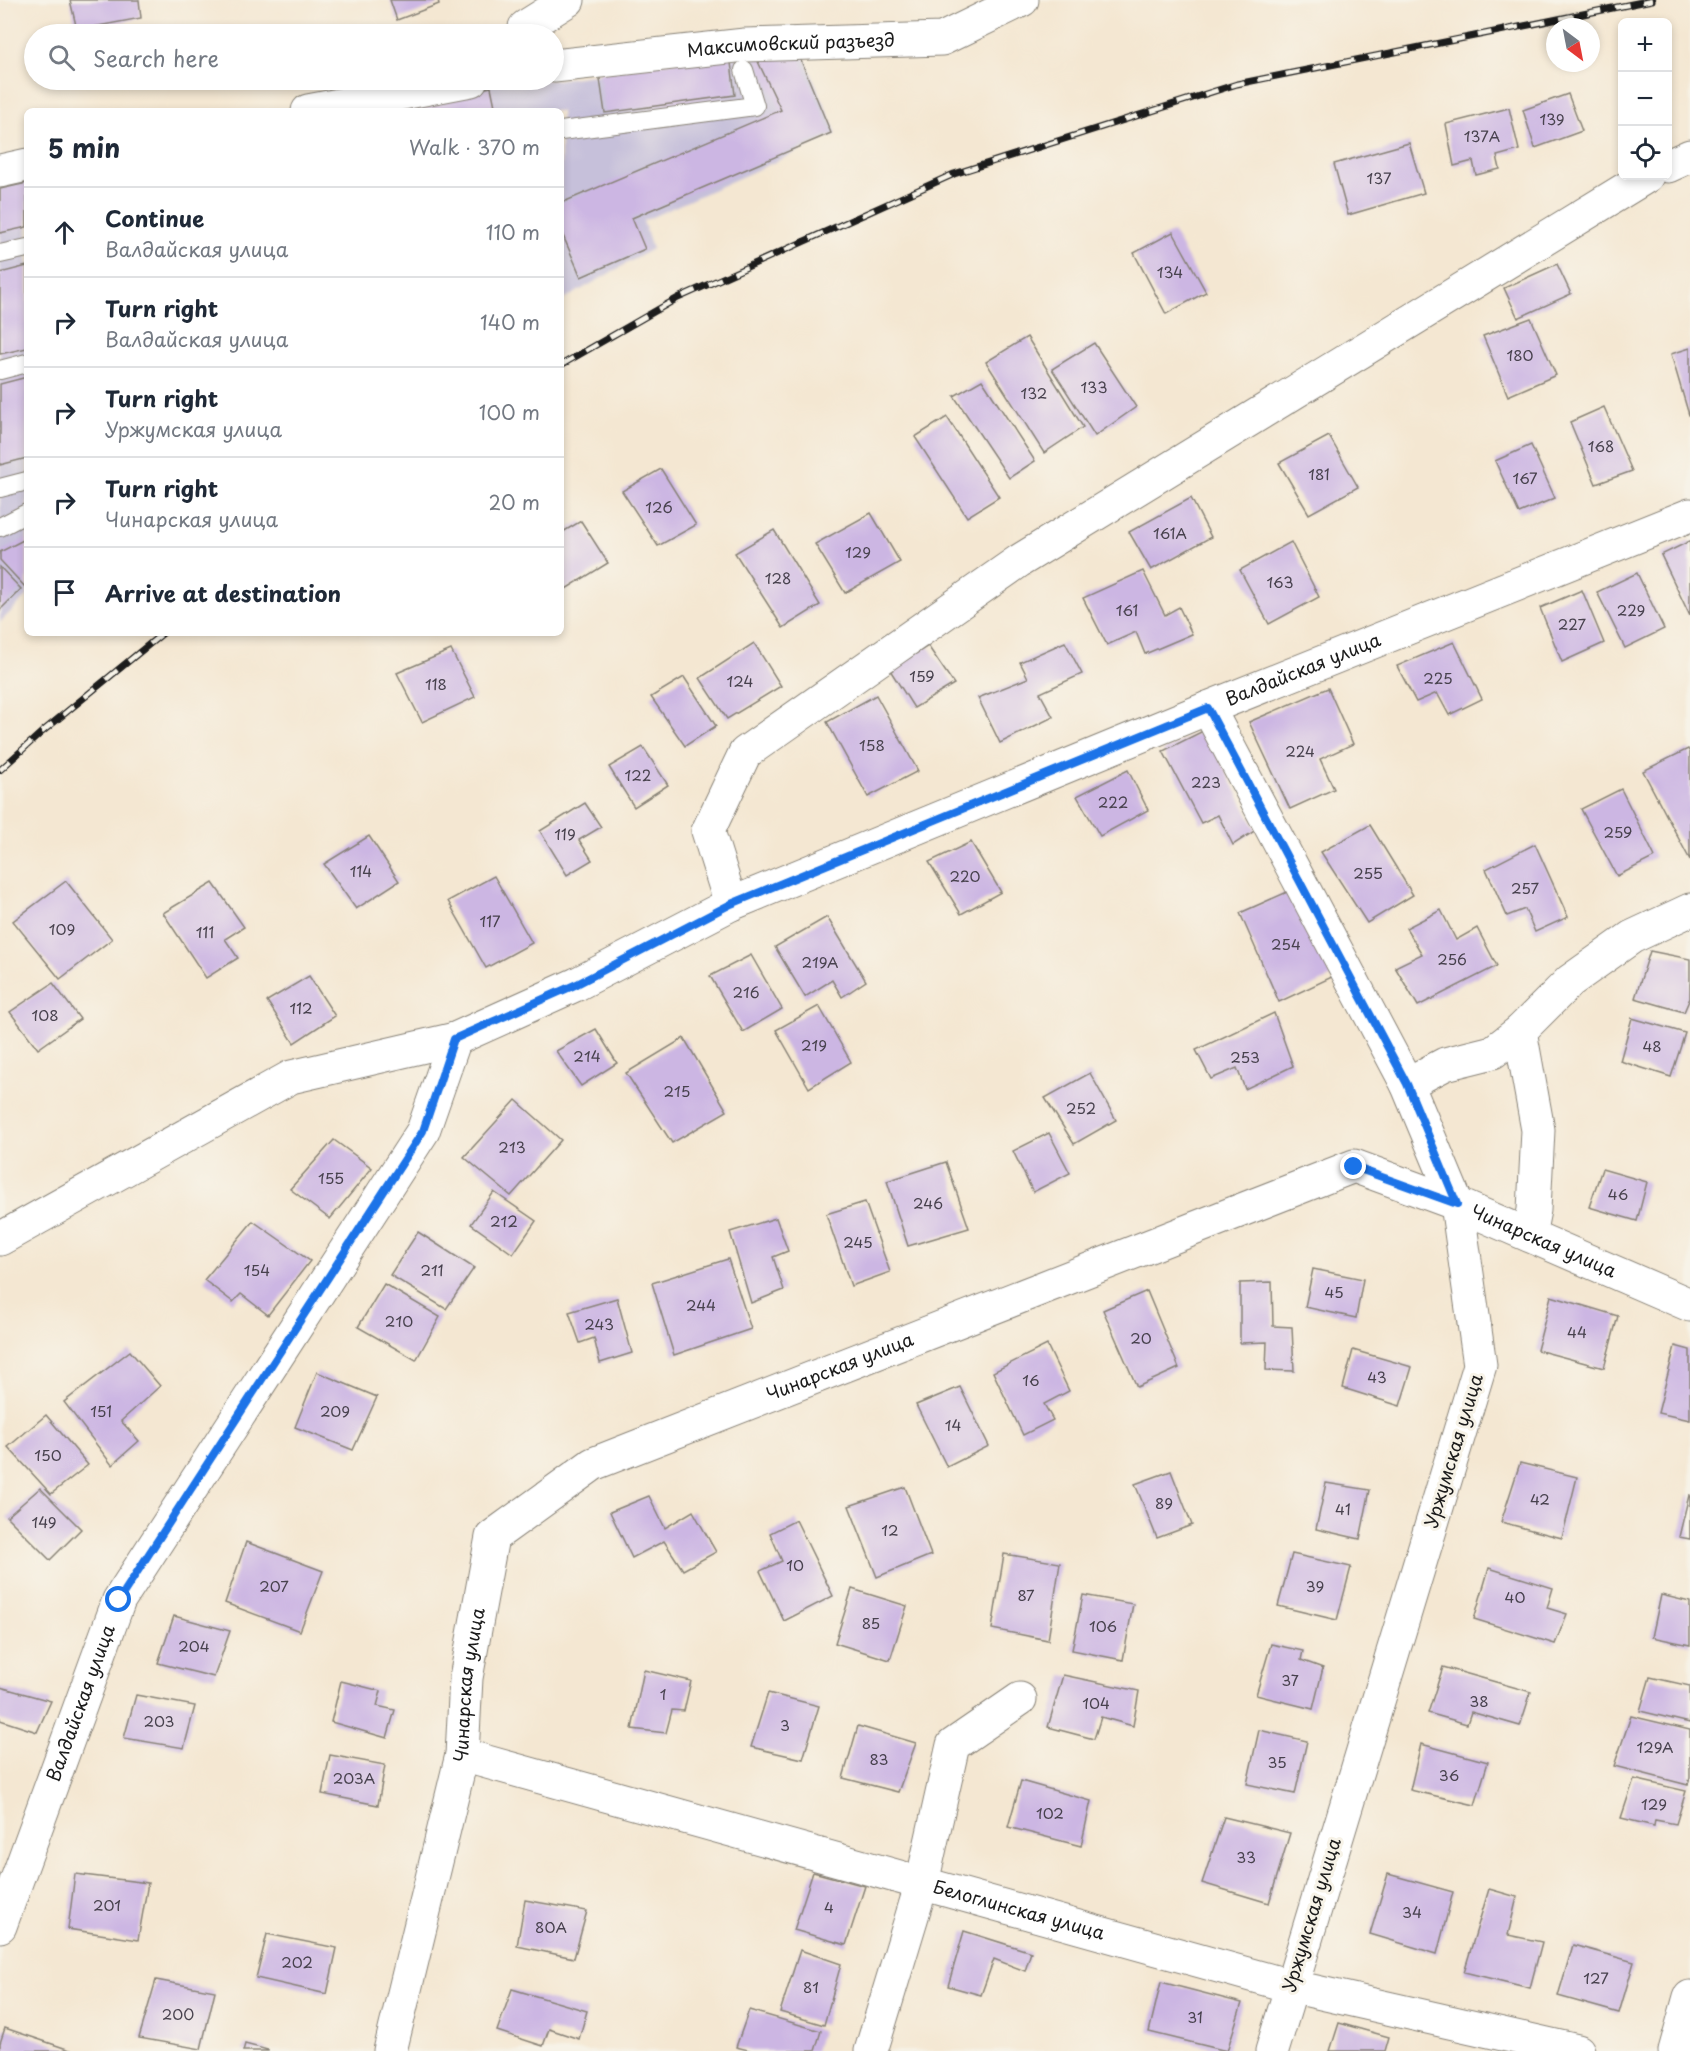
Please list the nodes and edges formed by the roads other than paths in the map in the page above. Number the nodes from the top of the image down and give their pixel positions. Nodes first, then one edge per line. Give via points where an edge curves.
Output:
1 (568, 0) edge
2 (1022, 0) edge
3 (530, 24) edge
4 (564, 65) edge
5 (744, 70) dead end
6 (418, 90) edge
7 (324, 108) edge
8 (564, 131) edge
9 (1690, 156) edge
10 (1672, 164) edge
11 (24, 166) edge
12 (0, 171) edge
13 (1640, 180) edge
14 (24, 249) edge
15 (0, 254) edge
16 (24, 364) edge
17 (0, 370) edge
18 (24, 482) edge
19 (0, 488) edge
20 (24, 515) edge
21 (1690, 515) edge
22 (0, 527) edge
23 (1208, 708) junction
24 (731, 904) junction
25 (1690, 910) edge
26 (1521, 1031) junction
27 (454, 1039) junction
28 (1407, 1084) junction
29 (1457, 1204) junction
30 (1529, 1235) junction
31 (0, 1239) edge
32 (1690, 1305) edge
33 (1020, 1699) dead end
34 (462, 1755) junction
35 (922, 1883) junction
36 (0, 1926) edge
37 (1290, 1986) junction
38 (1690, 1997) edge
39 (390, 2051) edge
40 (871, 2051) edge
41 (1272, 2051) edge
42 (1578, 2051) edge
43 (1675, 2051) edge

1 - 3 street
2 - 4 street, Максимовский разъезд via 942,39 745,45
5 - 8 lane via 754,106
6 - 7 street
9 - 10 street
11 - 12 street
13 - 24 street via 1019,561 745,753 708,831
14 - 15 lane
16 - 17 lane
18 - 19 lane
20 - 22 lane
21 - 23 street, Валдайская улица
23 - 24 street, Валдайская улица
23 - 28 street, Уржумская улица
24 - 27 street, Валдайская улица via 577,984
25 - 26 street via 1632,937 1596,962 1570,981
26 - 28 street via 1493,1052 1445,1064
26 - 30 street via 1538,1130
27 - 31 street via 291,1077
27 - 36 street, Валдайская улица via 423,1131 119,1600
28 - 29 street, Уржумская улица
29 - 30 street, Чинарская улица
29 - 34 street, Чинарская улица via 1354,1167 593,1464 492,1537 466,1678
29 - 37 street, Уржумская улица via 1480,1365
30 - 32 street, Чинарская улица
33 - 35 street via 953,1745
34 - 35 street, Белоглинская улица
34 - 39 street, Чинарская улица
35 - 37 street, Белоглинская улица
35 - 40 street
37 - 41 street, Уржумская улица
37 - 42 street, Белоглинская улица
38 - 43 street

